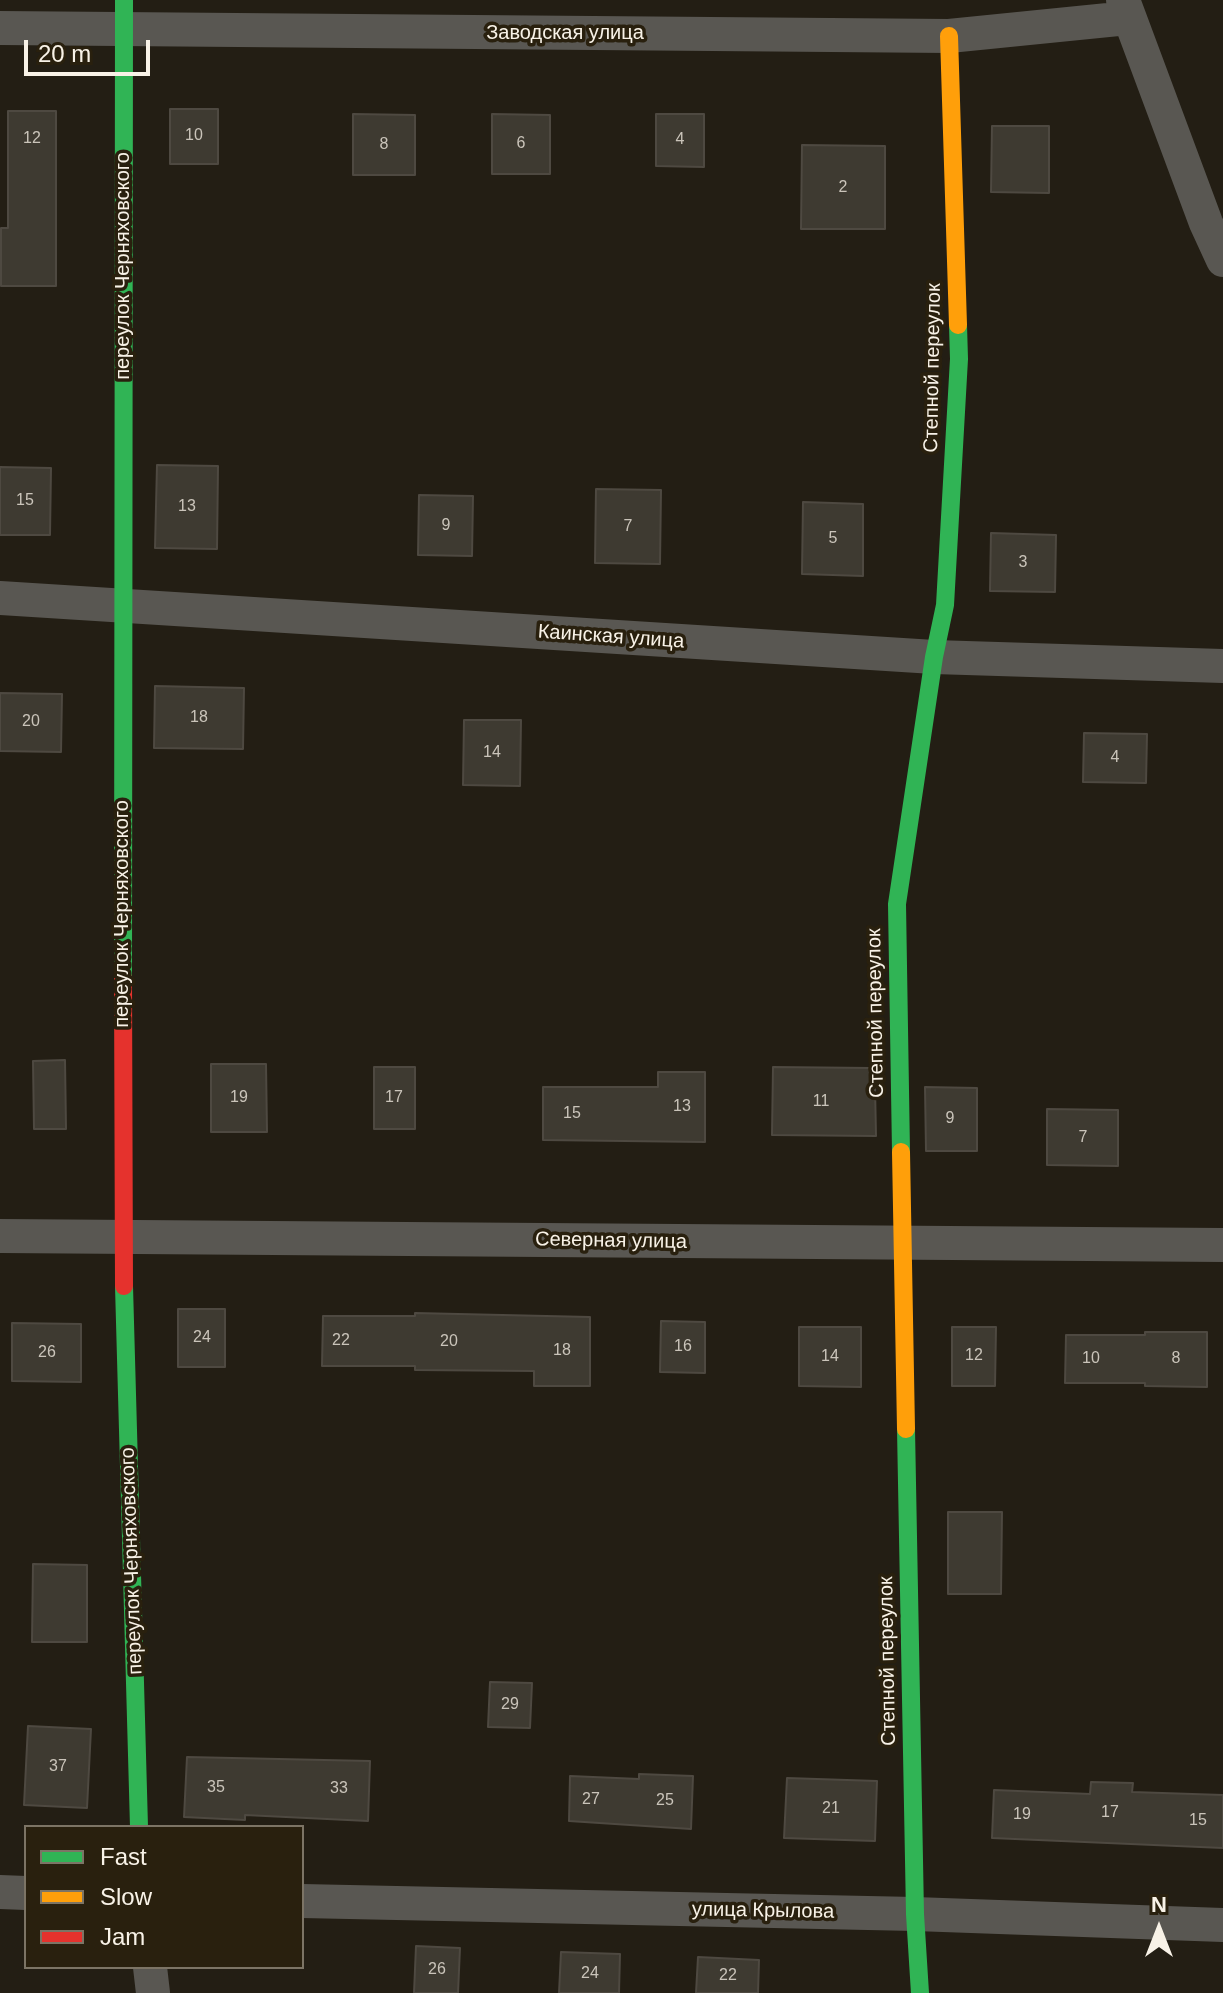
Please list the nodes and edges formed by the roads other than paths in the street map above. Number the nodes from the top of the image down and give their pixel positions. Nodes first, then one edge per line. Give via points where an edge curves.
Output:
1 (1125, 9) edge
2 (124, 14) edge
3 (0, 28) edge
4 (949, 36) junction
5 (1223, 260) edge
6 (0, 598) edge
7 (122, 607) junction
8 (934, 657) junction
9 (1223, 666) edge
10 (123, 1235) junction
11 (0, 1236) edge
12 (902, 1244) junction
13 (1223, 1245) edge
14 (139, 1825) edge
15 (0, 1892) edge
16 (24, 1893) edge
17 (304, 1901) edge
18 (915, 1914) junction
19 (1223, 1925) edge
20 (150, 1969) edge
21 (153, 1993) edge
22 (920, 1993) edge

1 - 4 street, Заводская улица
1 - 5 street
2 - 3 street, Заводская улица
2 - 4 street, Заводская улица
2 - 7 street, переулок Черняховского
4 - 8 street, Степной переулок via 959,359 945,605
6 - 7 street, Каинская улица
7 - 8 street, Каинская улица
7 - 10 street, переулок Черняховского
8 - 9 street, Каинская улица
8 - 12 street, Степной переулок via 897,904
10 - 11 street, Северная улица
10 - 12 street, Северная улица
10 - 14 street, переулок Черняховского
12 - 13 street, Северная улица
12 - 18 street, Степной переулок
15 - 16 street
17 - 18 street, улица Крылова
18 - 19 street, улица Крылова
18 - 22 street, Степной переулок
20 - 21 street

